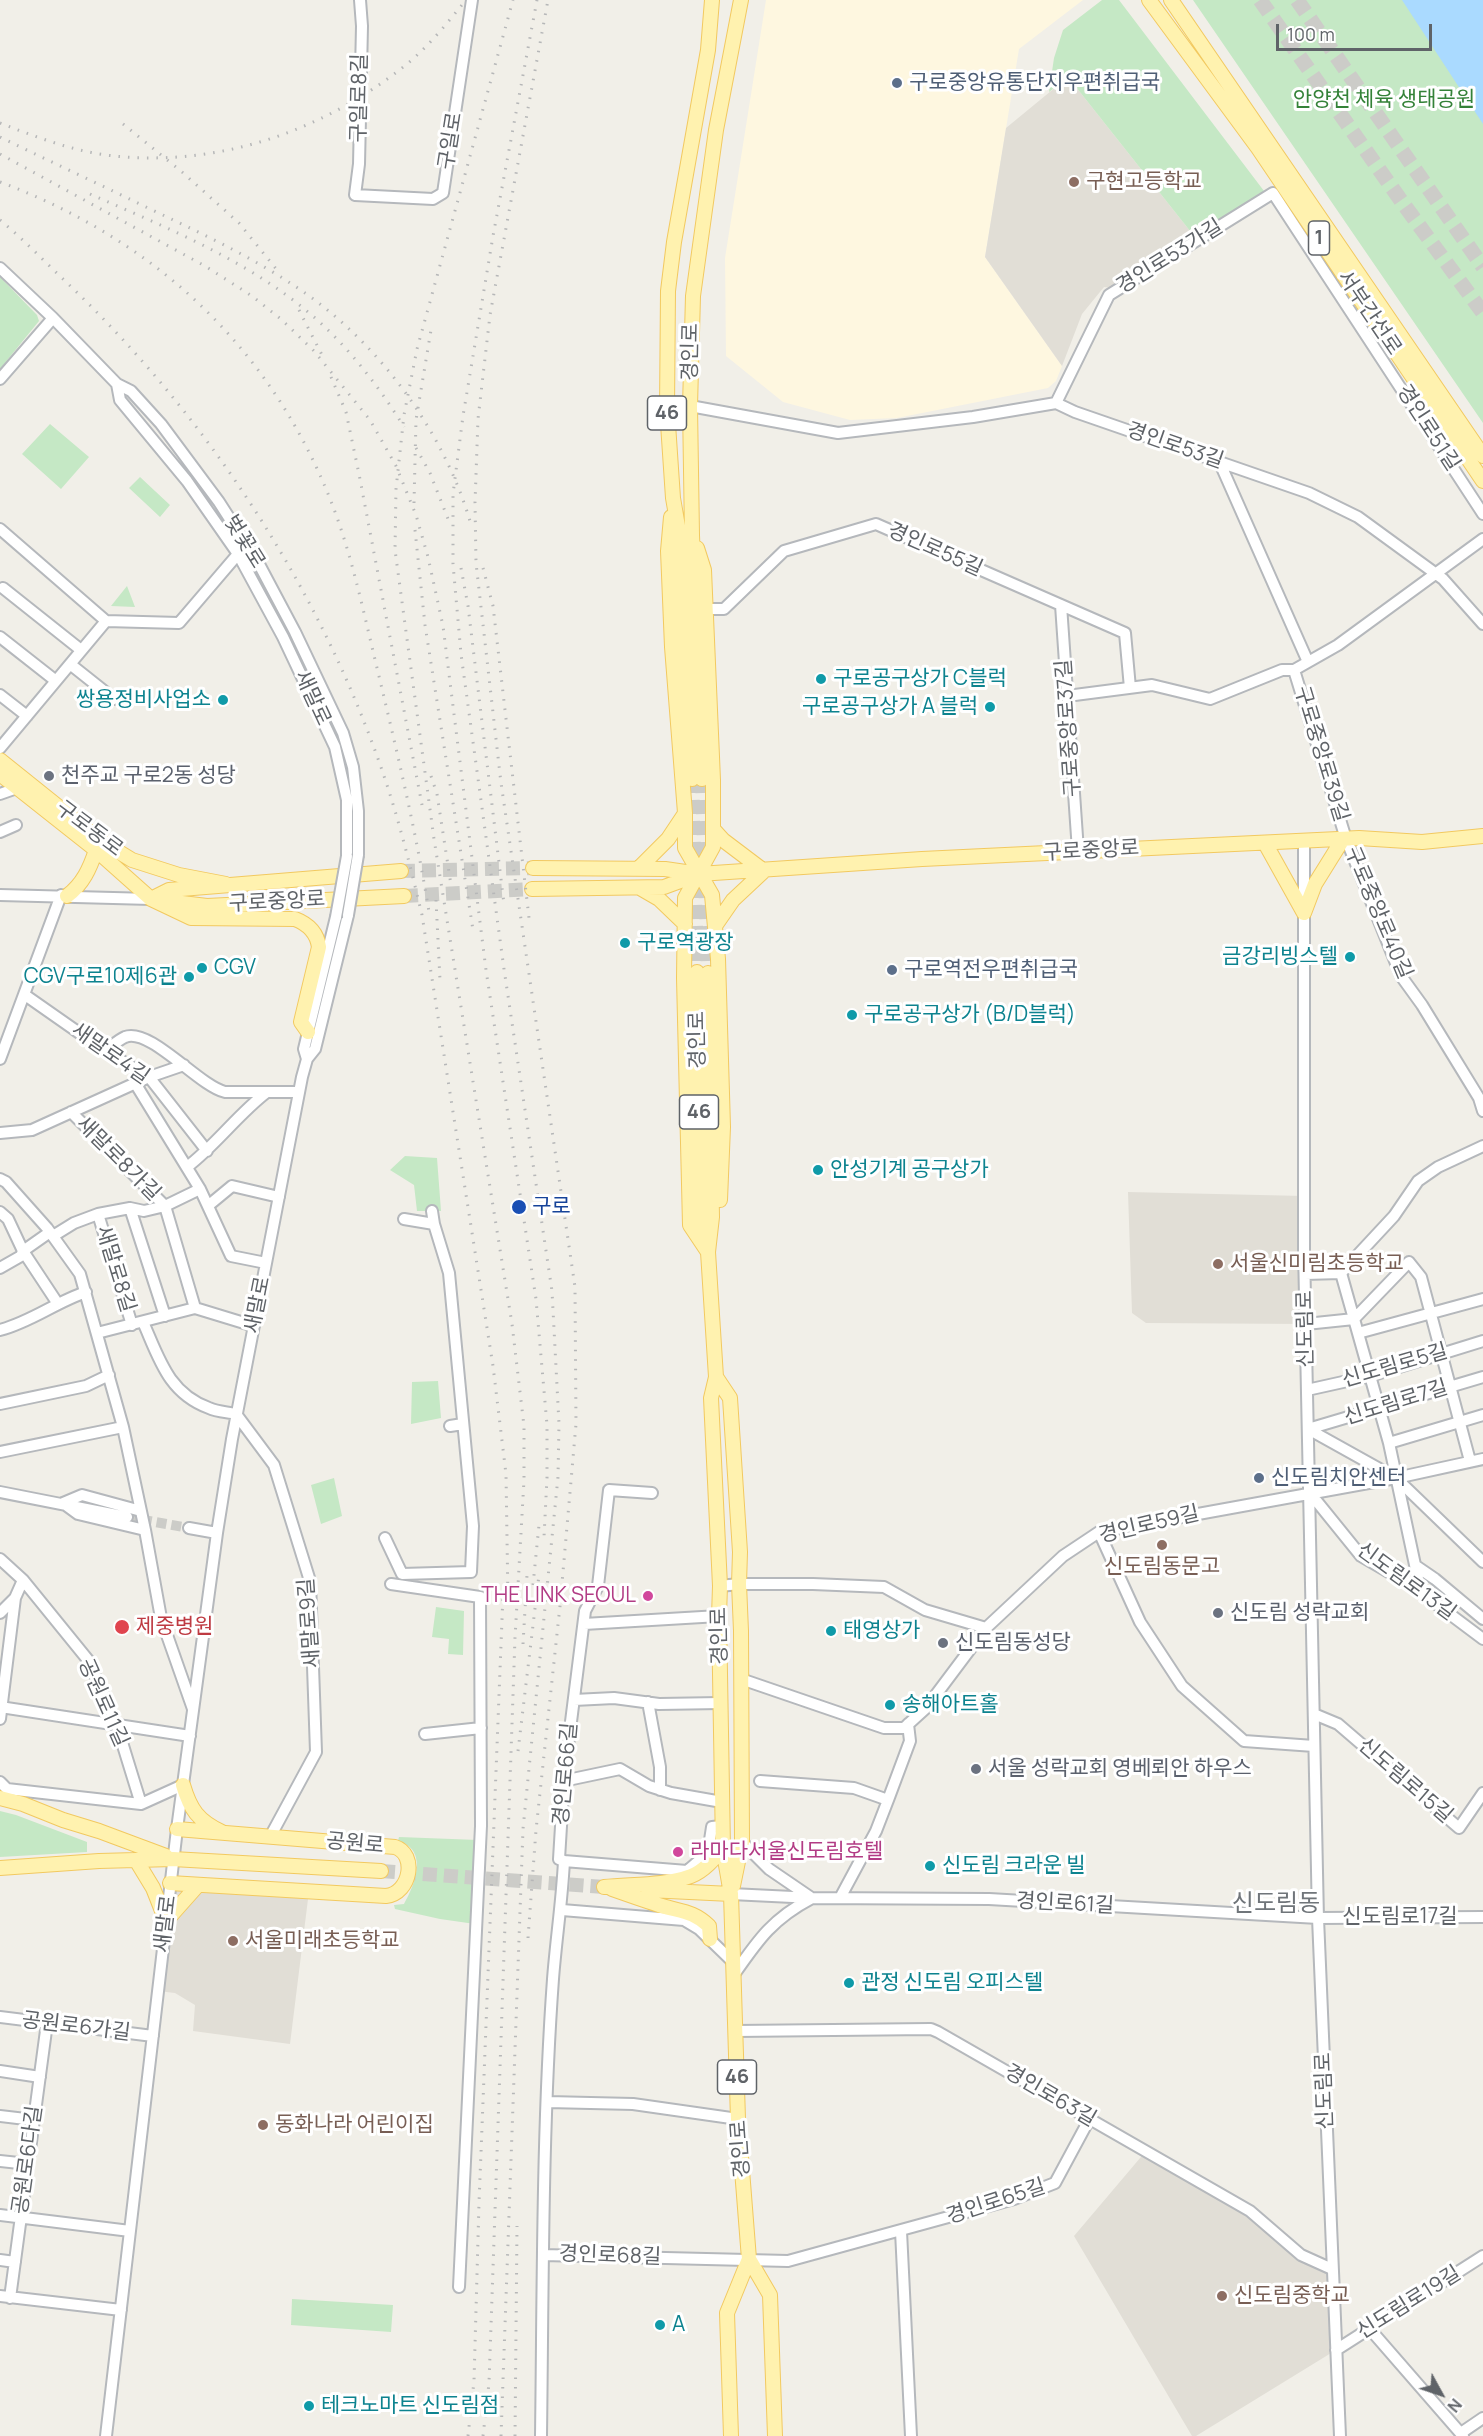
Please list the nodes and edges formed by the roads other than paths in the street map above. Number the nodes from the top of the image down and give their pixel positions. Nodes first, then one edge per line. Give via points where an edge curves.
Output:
1 (360, 0) edge
2 (472, 0) edge
3 (712, 0) edge
4 (741, 0) edge
5 (1149, 0) edge
6 (1171, 0) edge
7 (1273, 193) joint
8 (355, 195) joint
9 (0, 268) edge
10 (53, 318) junction
11 (0, 379) edge
12 (117, 384) junction
13 (1056, 403) junction
14 (667, 404) junction
15 (690, 406) junction
16 (1483, 456) edge
17 (1219, 461) junction
18 (1483, 481) edge
19 (673, 498) junction
20 (1483, 514) edge
21 (0, 529) edge
22 (692, 535) junction
23 (1483, 539) edge
24 (238, 554) junction
25 (1436, 574) junction
26 (1, 587) edge
27 (1061, 605) junction
28 (706, 609) junction
29 (106, 621) junction
30 (1483, 624) edge
31 (0, 637) edge
32 (81, 650) junction
33 (1308, 662) junction
34 (70, 664) junction
35 (1294, 670) junction
36 (56, 681) junction
37 (1130, 688) junction
38 (0, 694) edge
39 (1067, 696) junction
40 (114, 699) dead end
41 (27, 716) junction
42 (0, 748) edge
43 (0, 760) edge
44 (0, 774) edge
45 (17, 788) junction
46 (0, 794) edge
47 (685, 813) junction
48 (16, 825) dead end
49 (713, 829) junction
50 (0, 832) edge
51 (1483, 836) edge
52 (1345, 839) junction
53 (1304, 841) junction
54 (1265, 843) junction
55 (1078, 851) junction
56 (104, 852) junction
57 (353, 855) junction
58 (533, 868) tunnel mouth
59 (638, 869) junction
60 (764, 871) junction
61 (401, 872) tunnel mouth
62 (699, 874) junction
63 (226, 884) junction
64 (354, 885) joint
65 (639, 887) junction
66 (532, 889) tunnel mouth
67 (0, 894) edge
68 (64, 896) junction
69 (404, 896) tunnel mouth
70 (151, 899) junction
71 (1304, 913) junction
72 (685, 924) junction
73 (715, 926) junction
74 (702, 972) tunnel mouth
75 (25, 994) junction
76 (308, 1032) junction
77 (105, 1051) junction
78 (0, 1059) edge
79 (307, 1059) junction
80 (184, 1065) junction
81 (149, 1077) junction
82 (135, 1083) junction
83 (267, 1092) junction
84 (298, 1092) junction
85 (1483, 1111) edge
86 (72, 1112) junction
87 (0, 1133) edge
88 (1483, 1146) edge
89 (207, 1151) junction
90 (187, 1167) junction
91 (0, 1179) edge
92 (200, 1189) junction
93 (279, 1197) junction
94 (209, 1205) junction
95 (165, 1206) junction
96 (130, 1208) junction
97 (432, 1211) dead end
98 (0, 1212) edge
99 (98, 1214) junction
100 (404, 1219) dead end
101 (434, 1224) junction
102 (51, 1234) junction
103 (23, 1251) junction
104 (708, 1252) junction
105 (266, 1263) junction
106 (0, 1268) edge
107 (1341, 1273) junction
108 (1305, 1274) junction
109 (86, 1292) junction
110 (1483, 1299) edge
111 (58, 1304) junction
112 (195, 1308) junction
113 (1430, 1312) junction
114 (165, 1316) junction
115 (1354, 1319) junction
116 (137, 1323) junction
117 (1306, 1324) junction
118 (254, 1326) junction
119 (0, 1330) edge
120 (98, 1333) junction
121 (1358, 1334) junction
122 (1483, 1341) edge
123 (1442, 1354) junction
124 (109, 1375) junction
125 (1370, 1376) junction
126 (716, 1377) junction
127 (1483, 1377) edge
128 (1450, 1387) junction
129 (1307, 1390) junction
130 (0, 1404) edge
131 (1379, 1408) junction
132 (236, 1414) junction
133 (1483, 1416) edge
134 (1460, 1421) junction
135 (464, 1424) junction
136 (450, 1426) dead end
137 (123, 1427) junction
138 (1308, 1429) junction
139 (1389, 1443) junction
140 (0, 1452) edge
141 (1483, 1459) edge
142 (1470, 1461) junction
143 (1396, 1478) junction
144 (0, 1492) edge
145 (652, 1493) dead end
146 (1310, 1493) junction
147 (63, 1503) junction
148 (141, 1511) junction
149 (127, 1517) tunnel mouth
150 (189, 1528) tunnel mouth
151 (145, 1530) junction
152 (1099, 1532) junction
153 (217, 1533) junction
154 (385, 1538) dead end
155 (0, 1558) edge
156 (1483, 1562) edge
157 (1416, 1566) junction
158 (23, 1580) junction
159 (391, 1584) dead end
160 (739, 1584) junction
161 (720, 1586) junction
162 (1421, 1593) junction
163 (15, 1598) junction
164 (0, 1613) edge
165 (719, 1616) junction
166 (1483, 1619) edge
167 (584, 1624) junction
168 (986, 1628) junction
169 (1483, 1640) edge
170 (4, 1650) edge
171 (741, 1679) junction
172 (574, 1700) junction
173 (648, 1702) junction
174 (721, 1703) junction
175 (1, 1707) edge
176 (194, 1710) junction
177 (1314, 1714) junction
178 (0, 1719) edge
179 (908, 1724) junction
180 (117, 1726) junction
181 (481, 1728) junction
182 (425, 1734) dead end
183 (190, 1736) junction
184 (1314, 1746) junction
185 (760, 1781) dead end
186 (0, 1782) edge
187 (563, 1782) junction
188 (183, 1785) junction
189 (660, 1790) junction
190 (1483, 1793) edge
191 (0, 1798) edge
192 (888, 1800) junction
193 (722, 1802) junction
194 (141, 1804) junction
195 (722, 1827) junction
196 (177, 1830) junction
197 (227, 1834) junction
198 (270, 1837) junction
199 (742, 1842) junction
200 (723, 1848) junction
201 (173, 1859) junction
202 (136, 1860) junction
203 (564, 1861) junction
204 (0, 1868) edge
205 (381, 1871) tunnel mouth
206 (170, 1883) junction
207 (198, 1885) junction
208 (604, 1887) junction
209 (732, 1894) junction
210 (813, 1898) junction
211 (840, 1898) junction
212 (561, 1910) junction
213 (1483, 1917) edge
214 (1318, 1918) junction
215 (166, 1921) junction
216 (710, 1939) junction
217 (733, 1962) junction
218 (733, 1976) junction
219 (0, 2017) edge
220 (47, 2023) junction
221 (735, 2031) junction
222 (153, 2036) junction
223 (0, 2071) edge
224 (40, 2077) junction
225 (548, 2102) junction
226 (0, 2116) edge
227 (1090, 2118) junction
228 (738, 2119) junction
229 (34, 2120) junction
230 (0, 2161) edge
231 (28, 2164) junction
232 (0, 2215) edge
233 (21, 2217) junction
234 (130, 2230) junction
235 (901, 2231) junction
236 (543, 2255) junction
237 (1483, 2256) edge
238 (749, 2259) junction
239 (0, 2260) edge
240 (15, 2262) junction
241 (1332, 2269) junction
242 (459, 2287) dead end
243 (5, 2297) edge
244 (121, 2310) junction
245 (1370, 2328) junction
246 (1336, 2350) junction
247 (1483, 2418) edge
248 (1462, 2434) edge
249 (106, 2436) edge
250 (541, 2436) edge
251 (731, 2436) edge
252 (775, 2436) edge
253 (911, 2436) edge
254 (1340, 2436) edge

1 - 8 street, 구일로8길 via 359,164
2 - 8 street, 구일로 via 443,193 433,199
3 - 14 main road, 경인로 / 46 via 708,50 668,291
4 - 15 main road, 경인로 / 46 via 716,130 693,296
5 - 18 main road, 서부간선로 / 1 via 1258,148
6 - 16 main road, 서부간선로 / 1
7 - 13 street, 경인로53가길 via 1109,295
7 - 20 street, 경인로51길
9 - 10 street, 벚꽃로
10 - 11 street
10 - 12 street, 벚꽃로
12 - 24 street, 새말로 via 120,400 187,481
12 - 57 street, 벚꽃로 via 131,391 193,465 247,545 290,622 333,709 349,752 358,811
13 - 15 street via 838,433
13 - 17 street, 경인로53길
14 - 15 street
14 - 19 main road, 경인로 / 46
15 - 22 main road, 경인로 / 46
17 - 25 street, 경인로53길 via 1309,493 1358,517
17 - 33 street
19 - 22 main road, 경인로 / 46 via 681,544 697,779
19 - 47 main road via 668,550
21 - 29 street
22 - 28 main road via 704,570
23 - 25 street
24 - 29 street via 179,623
24 - 57 street, 새말로 via 335,747 347,800
25 - 30 street, 경인로53길
25 - 33 street, 구로중앙로39길
26 - 32 street
27 - 28 street, 경인로55길 via 876,524 784,551 724,609
27 - 37 street, 경인로55길 via 1125,633
27 - 39 street, 구로중앙로37길
28 - 49 main road
29 - 32 street
31 - 36 street
32 - 34 street
33 - 35 street, 구로중앙로39길
34 - 36 street
34 - 40 street
35 - 37 street, 구로중앙로39길 via 1282,670 1210,699 1152,685
35 - 52 street, 구로중앙로39길
36 - 41 street
37 - 39 street, 구로중앙로39길
38 - 41 street
39 - 55 street, 구로중앙로37길
41 - 42 street
43 - 56 main road, 구로동로
44 - 45 main road, 구로동로
45 - 46 street
45 - 56 main road, 구로동로
47 - 59 main road via 668,839
47 - 62 main road via 685,848
48 - 50 street
49 - 60 main road
49 - 62 main road via 713,846
51 - 52 main road, 구로중앙로 via 1422,842
52 - 53 main road, 구로중앙로
52 - 71 main road via 1315,884
52 - 85 street, 구로중앙로40길 via 1401,976 1479,1098
53 - 54 main road, 구로중앙로
53 - 71 street, 신도림로
54 - 55 main road, 구로중앙로
54 - 71 main road
55 - 60 main road, 구로중앙로
56 - 63 main road, 구로동로 via 179,875
56 - 68 main road via 80,883
56 - 70 main road, 구로동로
57 - 64 street, 벚꽃로, bridge
57 - 76 street, 새말로, bridge
58 - 59 main road, 구로중앙로
59 - 62 main road, 구로중앙로
60 - 62 main road, 구로중앙로
60 - 73 main road via 733,900
61 - 63 main road, 구로중앙로, bridge
62 - 65 main road, 구로중앙로 via 664,887
62 - 72 main road via 685,898
62 - 73 main road via 712,895
63 - 70 main road, 구로중앙로 via 169,890
64 - 79 street, 새말로, bridge via 315,1049
65 - 66 main road, 구로중앙로
65 - 72 main road via 659,899
67 - 68 street, 구로중앙로
68 - 70 street, 구로중앙로
68 - 75 street
69 - 70 main road, 구로중앙로, bridge via 207,906
70 - 76 main road, 구로동로 via 191,918 295,919 308,926 319,947 301,1022
71 - 108 street, 신도림로
72 - 104 main road via 690,1225
73 - 104 main road via 723,1127 719,1215
74 - 104 main road, 경인로 / 46 via 700,1215
75 - 77 street, 새말로4길
75 - 78 street
76 - 79 street, 새말로 via 304,1049
77 - 80 street via 124,1038 135,1036
77 - 81 street, 새말로4길
79 - 84 street, 새말로
80 - 81 street
80 - 83 street via 216,1090
81 - 82 street
81 - 89 street, 새말로4길
82 - 86 street
82 - 90 street
83 - 84 street
83 - 89 street
84 - 93 street, 새말로
86 - 87 street via 33,1130
86 - 95 street, 새말로8가길
88 - 107 street via 1418,1180 1394,1216
89 - 90 street
90 - 92 street
91 - 102 street
92 - 94 street
92 - 95 street
93 - 94 street via 232,1186
93 - 105 street, 새말로
94 - 105 street via 231,1256
95 - 96 street, 새말로8가길
95 - 112 street, 새말로8가길
96 - 99 street, 새말로8가길
96 - 114 street, 새말로8길
97 - 101 street
98 - 103 street via 8,1219
99 - 102 street, 새말로8가길
99 - 116 street, 새말로8길
100 - 101 street
101 - 135 street via 449,1273
102 - 103 street, 새말로8가길
102 - 109 street via 80,1274
103 - 106 street, 새말로8가길
103 - 111 street
104 - 126 main road, 경인로 / 46
105 - 118 street, 새말로
107 - 108 street
107 - 115 street
108 - 117 street, 신도림로
109 - 111 street
109 - 120 street
110 - 113 street
111 - 119 street
112 - 114 street, 새말로8길
112 - 118 street
113 - 115 street via 1421,1277 1409,1262
113 - 121 street
113 - 123 street
114 - 116 street, 새말로8길
115 - 117 street
115 - 121 street
116 - 120 street, 새말로8길
116 - 132 street via 180,1392 209,1408
117 - 129 street, 신도림로
118 - 132 street, 새말로
120 - 124 street
121 - 125 street
122 - 123 street, 신도림로5길
123 - 125 street, 신도림로5길
123 - 128 street
124 - 130 street via 86,1386
124 - 137 street
125 - 129 street, 신도림로5길
125 - 131 street
126 - 160 main road, 경인로 / 46 via 730,1398
126 - 161 main road, 경인로 / 46 via 711,1398
127 - 128 street, 신도림로7길
128 - 131 street, 신도림로7길
128 - 134 street
129 - 138 street, 신도림로
131 - 138 street, 신도림로7길
131 - 139 street
132 - 153 street, 새말로
132 - 198 street, 새말로9길 via 274,1465 310,1581 316,1752
133 - 134 street
134 - 139 street
134 - 142 street
135 - 136 street
135 - 154 street via 473,1526 471,1572 402,1574
137 - 140 street
137 - 148 street
138 - 143 street
138 - 146 street, 신도림로
139 - 143 street
141 - 142 street, 경인로59길
142 - 143 street, 경인로59길
143 - 146 street, 경인로59길
143 - 156 street
143 - 157 street
144 - 147 street
145 - 167 street, 경인로66길 via 609,1490 598,1586 585,1611
146 - 152 street, 경인로59길
146 - 162 street, 신도림로13길 via 1361,1556
146 - 177 street, 신도림로
147 - 148 street via 82,1496
147 - 149 street
147 - 151 street via 78,1514
148 - 151 street
150 - 153 street
151 - 176 street via 160,1618
152 - 168 street, 경인로59길 via 1063,1556
152 - 184 street via 1140,1622 1182,1686 1244,1741
153 - 176 street, 새말로
155 - 158 street, 공원로11길
157 - 162 street
157 - 166 street
158 - 163 street
158 - 180 street, 공원로11길 via 88,1660
159 - 181 street via 480,1596
160 - 161 street
160 - 168 street via 884,1587 925,1610
160 - 171 main road, 경인로 / 46
161 - 165 main road, 경인로 / 46
162 - 169 street, 신도림로13길
163 - 164 street
163 - 170 street
165 - 167 street
165 - 174 main road, 경인로 / 46
167 - 172 street, 경인로66길
168 - 179 street via 926,1708
170 - 175 street
171 - 179 street, 경인로 via 884,1728 904,1728
171 - 199 main road, 경인로 / 46
172 - 173 street via 614,1698
172 - 187 street, 경인로66길
173 - 174 street
173 - 189 street via 660,1767
174 - 193 main road, 경인로 / 46
175 - 178 street
175 - 180 street
176 - 183 street, 새말로
177 - 184 street, 신도림로
177 - 190 street, 신도림로15길 via 1338,1724 1459,1828
179 - 192 street via 910,1741
180 - 183 street
180 - 194 street, 공원로11길
181 - 182 street
181 - 242 street via 481,1826
183 - 188 street, 새말로
184 - 214 street, 신도림로
185 - 192 street via 854,1788
186 - 194 street via 7,1789
187 - 189 street via 620,1769
187 - 203 street, 경인로66길 via 559,1858
188 - 194 street
188 - 196 street, 새말로
188 - 197 main road via 189,1805 199,1817
189 - 193 street
191 - 201 main road, 공원로
192 - 211 street
193 - 195 main road, 경인로 / 46
195 - 200 main road, 경인로 / 46
195 - 203 street via 712,1827 708,1853 687,1871
196 - 197 main road, 공원로
196 - 201 street, 새말로
197 - 198 main road, 공원로
198 - 207 main road, 공원로 via 395,1847 405,1856 407,1879 399,1891 386,1896
199 - 209 main road, 경인로 / 46
199 - 210 street via 770,1869
200 - 208 main road via 692,1876
200 - 209 main road, 경인로 / 46
201 - 202 main road, 공원로
201 - 205 main road, 공원로
201 - 206 street, 새말로
202 - 204 main road, 공원로
202 - 215 main road
203 - 212 street, 경인로66길
206 - 207 main road, 공원로
206 - 215 street, 새말로
207 - 215 main road
208 - 209 main road
208 - 216 main road via 683,1909 709,1926
209 - 210 street, 경인로61길
209 - 217 main road, 경인로 / 46
210 - 211 street, 경인로61길
210 - 218 street via 773,1924
211 - 214 street, 경인로61길 via 989,1899
212 - 216 street via 684,1920
212 - 225 street, 경인로66길 via 553,1978
213 - 214 street, 신도림로17길
214 - 241 street, 신도림로
215 - 222 street, 새말로
216 - 217 street
217 - 218 main road, 경인로 / 46
218 - 221 main road, 경인로 / 46
219 - 220 street, 공원로6가길
220 - 222 street, 공원로6가길
220 - 224 street, 공원로6다길
221 - 227 street, 경인로63길 via 931,2030
221 - 228 main road, 경인로 / 46
222 - 234 street, 새말로
223 - 224 street
224 - 229 street, 공원로6다길
225 - 228 street via 633,2104
225 - 236 street, 경인로66길
226 - 229 street
227 - 235 street, 경인로65길 via 1055,2183 1014,2199
227 - 241 street, 경인로63길 via 1250,2211 1300,2255
228 - 238 main road, 경인로 / 46
229 - 231 street, 공원로6다길
230 - 231 street
231 - 233 street, 공원로6다길
232 - 233 street
233 - 234 street
233 - 240 street, 공원로6다길
234 - 244 street, 새말로
235 - 238 street, 경인로65길 via 788,2261
235 - 253 street
236 - 238 street, 경인로68길
236 - 250 street, 경인로68길
237 - 245 street, 신도림로19길
238 - 251 main road, 경인로 / 46 via 727,2313
238 - 252 main road, 경인로 / 46 via 770,2295
239 - 240 street
240 - 243 street, 공원로6다길
241 - 246 street, 신도림로
243 - 244 street
244 - 249 street, 새말로
245 - 246 street, 신도림로19길
245 - 248 street
246 - 254 street, 신도림로
247 - 248 street

